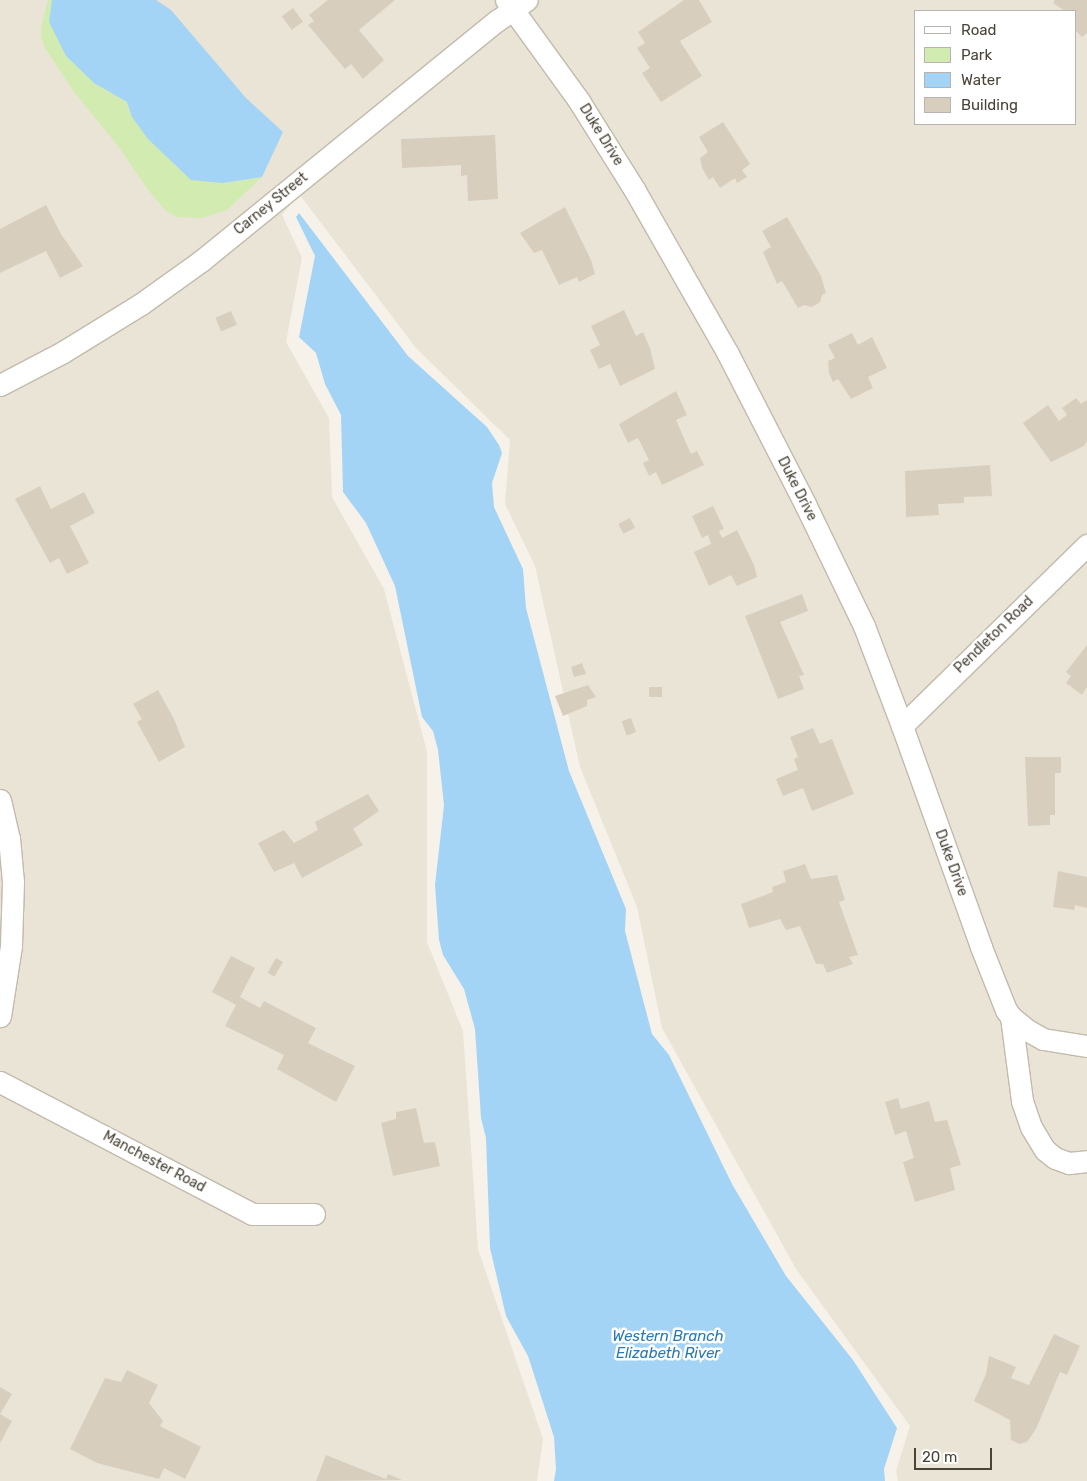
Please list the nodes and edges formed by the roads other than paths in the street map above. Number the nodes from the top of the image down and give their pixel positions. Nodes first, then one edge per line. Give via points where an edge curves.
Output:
1 (516, 3) edge
2 (0, 386) edge
3 (1087, 545) edge
4 (902, 726) junction
5 (0, 800) edge
6 (0, 1016) edge
7 (1011, 1017) junction
8 (1087, 1046) edge
9 (0, 1082) edge
10 (1087, 1161) edge
11 (314, 1214) dead end

1 - 2 street, Carney Street via 201,261 141,304
1 - 4 street, Duke Drive via 634,189 728,354 864,626
3 - 4 street, Pendleton Road
4 - 7 street, Duke Drive via 981,948
5 - 6 street via 9,838 13,882 11,946
7 - 8 street, Duke Drive via 1043,1039
7 - 10 street, Duke Drive via 1022,1101 1031,1127 1045,1150 1055,1158 1069,1163
9 - 11 street, Manchester Road via 252,1214

